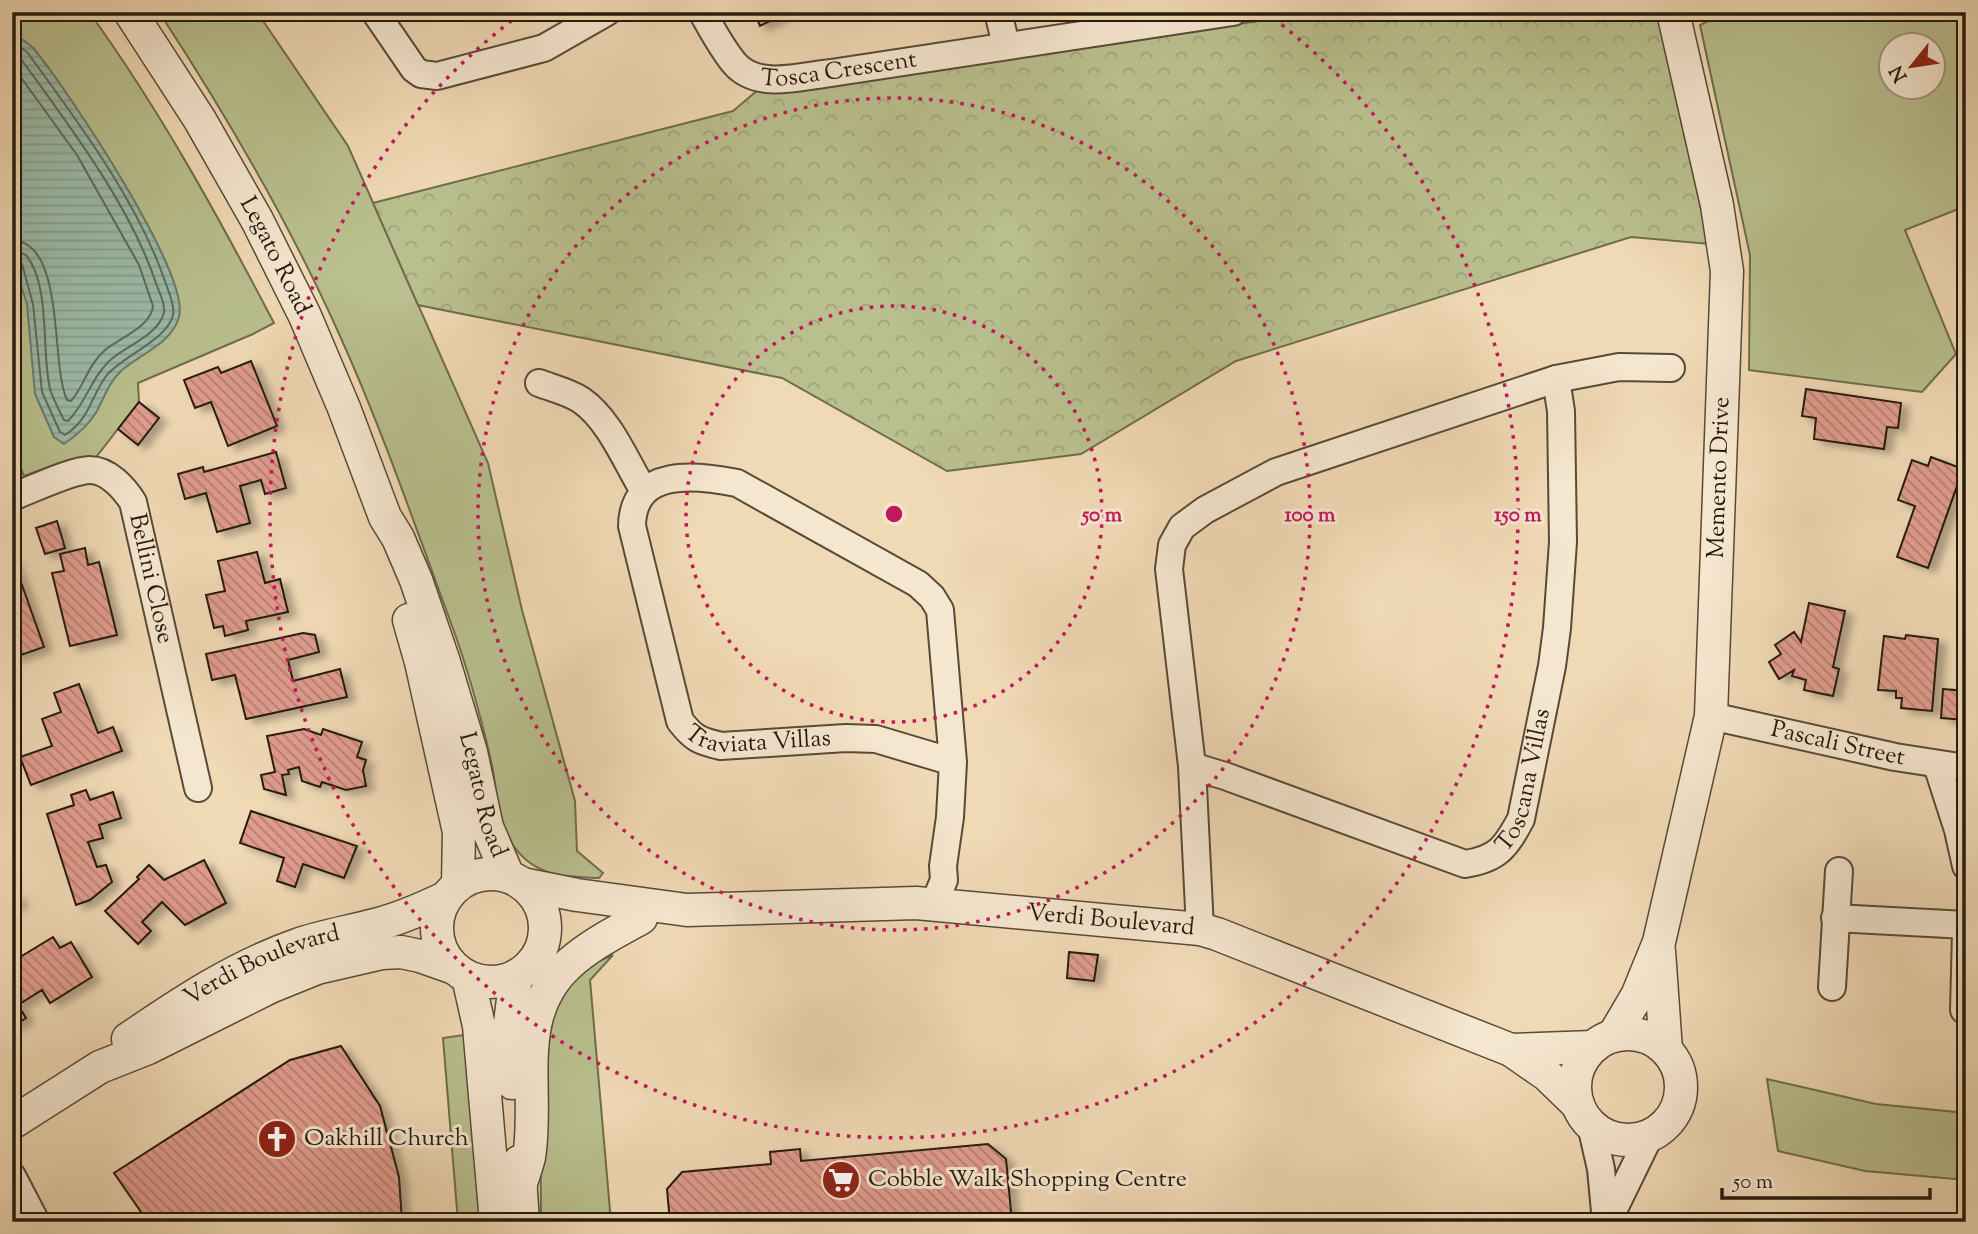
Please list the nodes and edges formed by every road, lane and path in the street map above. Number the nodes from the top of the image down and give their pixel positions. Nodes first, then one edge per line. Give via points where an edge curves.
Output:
1 (130, 12) edge
2 (375, 12) edge
3 (702, 12) edge
4 (998, 12) edge
5 (1233, 12) edge
6 (1672, 12) edge
7 (590, 16) edge
8 (1006, 45) junction
9 (1671, 368) dead end
10 (1556, 379) junction
11 (540, 383) dead end
12 (644, 491) junction
13 (12, 496) edge
14 (385, 517) junction
15 (1712, 716) junction
16 (953, 762) junction
17 (1937, 765) junction
18 (1192, 766) junction
19 (1966, 768) edge
20 (198, 788) dead end
21 (1966, 866) edge
22 (1839, 870) dead end
23 (515, 880) junction
24 (451, 892) junction
25 (939, 892) junction
26 (687, 910) junction
27 (641, 918) junction
28 (1835, 918) junction
29 (1966, 925) edge
30 (1200, 929) junction
31 (1966, 932) edge
32 (1659, 942) junction
33 (541, 947) junction
34 (461, 972) junction
35 (516, 976) junction
36 (1832, 987) dead end
37 (1964, 1010) edge
38 (1603, 1041) junction
39 (1511, 1050) junction
40 (1666, 1050) junction
41 (100, 1067) junction
42 (1585, 1115) junction
43 (12, 1123) edge
44 (1650, 1135) junction
45 (12, 1176) edge
46 (521, 1183) junction
47 (36, 1222) edge
48 (496, 1222) edge
49 (523, 1222) edge
50 (1607, 1222) edge

1 - 14 street, Legato Road via 201,120 257,220 305,316
2 - 7 street via 414,69 437,76 544,48
3 - 8 street, Tosca Crescent via 737,65 758,78 831,73
4 - 8 street
5 - 8 street, Tosca Crescent
6 - 15 street, Memento Drive via 1717,205 1727,271
9 - 10 street via 1619,368
10 - 18 street via 1276,472 1182,527 1172,545 1169,569
10 - 18 street, Toscana Villas via 1563,542 1557,628 1521,818 1500,852 1465,864
11 - 12 street via 580,400 595,413
12 - 16 street via 681,477 737,483 918,584 940,610
12 - 16 street, Traviata Villas via 632,511 632,526 680,721 691,736 720,746 876,739
13 - 20 street, Bellini Close via 89,470 108,477 129,495
14 - 23 street, Legato Road via 416,580 444,662 487,827
14 - 24 street, Legato Road via 386,545 421,662 459,832
15 - 17 street, Pascali Street
15 - 32 street, Memento Drive
16 - 25 street
17 - 19 street, Pascali Street
17 - 21 street
18 - 30 street
22 - 28 street
23 - 24 street via 478,875
23 - 26 street, Verdi Boulevard via 578,895
23 - 33 street via 534,895 541,909 545,925
24 - 34 street via 439,911 437,938 443,954
24 - 41 street, Verdi Boulevard via 416,912 298,945 250,964 192,995 119,1046
25 - 26 street, Verdi Boulevard
25 - 30 street, Verdi Boulevard via 967,907
26 - 27 street, Verdi Boulevard
27 - 33 street, Verdi Boulevard via 585,928
27 - 46 street via 589,947 567,965 542,997 533,1025 529,1157
28 - 29 street
28 - 36 street
30 - 39 street, Verdi Boulevard
31 - 37 street
32 - 38 street, Memento Drive via 1637,996
32 - 40 street, Memento Drive
33 - 35 street via 529,967
34 - 35 street via 485,982
34 - 41 street, Verdi Boulevard via 401,952 317,968
34 - 48 street via 479,1026
35 - 46 street via 510,1023
38 - 39 street, Verdi Boulevard
38 - 40 street via 1642,1035
38 - 42 street via 1583,1059 1576,1073 1575,1089
39 - 42 street, Verdi Boulevard via 1547,1075
40 - 44 street via 1678,1070 1680,1098 1669,1120
41 - 43 street, Verdi Boulevard
42 - 44 street via 1602,1133 1625,1140
42 - 50 street via 1601,1169
44 - 50 street
45 - 47 street
46 - 49 street

